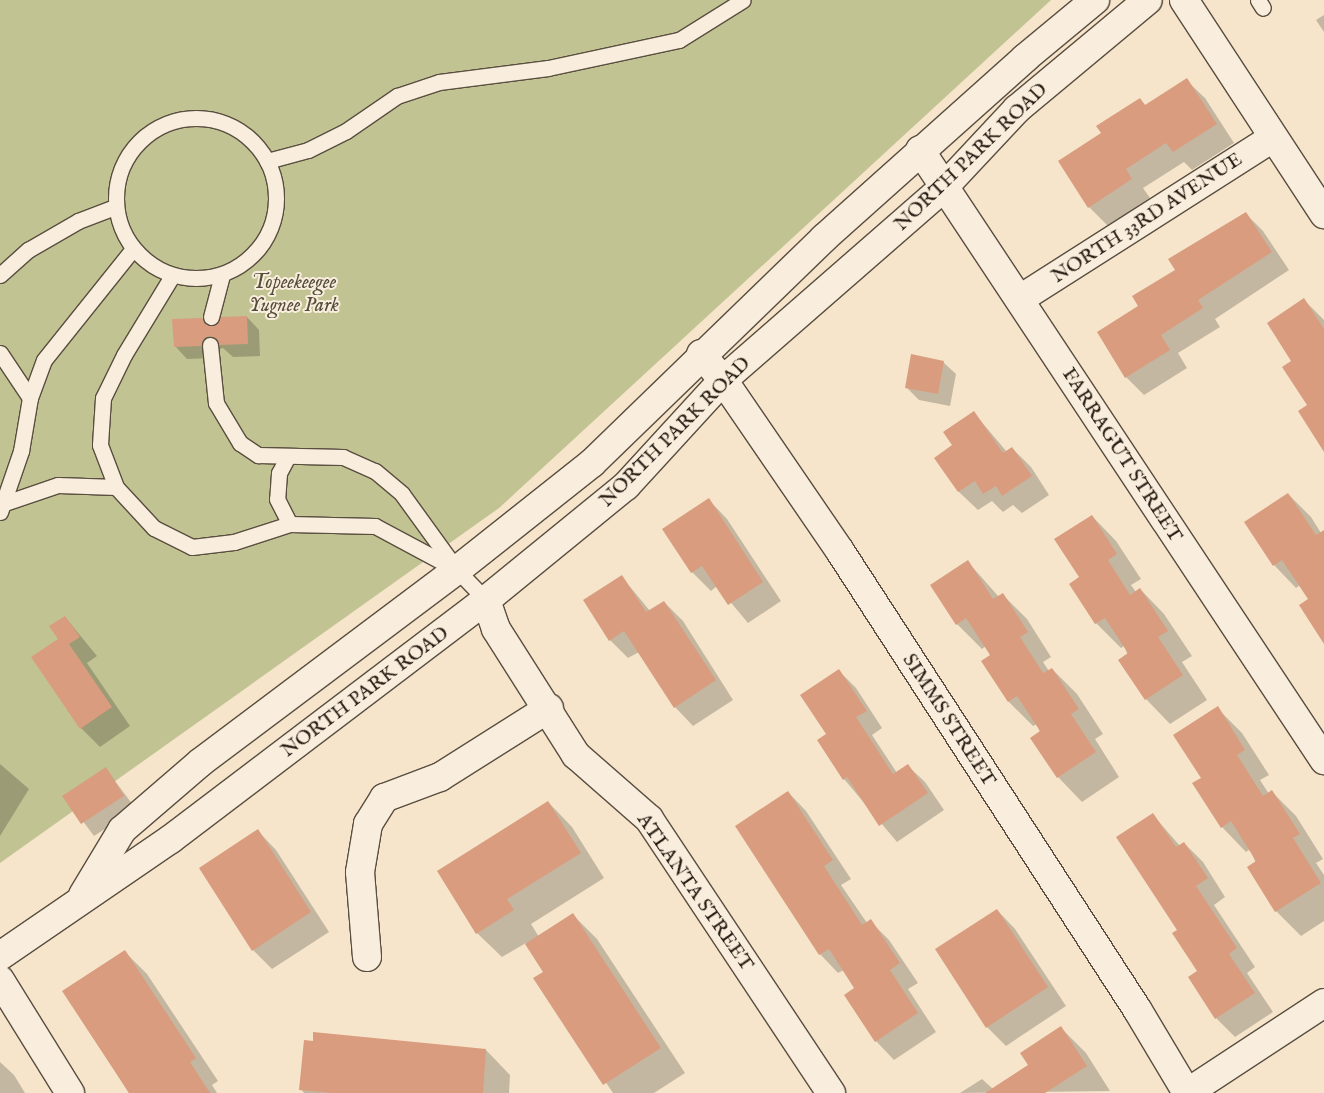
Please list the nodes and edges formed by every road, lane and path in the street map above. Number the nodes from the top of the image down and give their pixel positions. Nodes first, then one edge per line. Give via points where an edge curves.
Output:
1 (743, 0) edge
2 (1095, 0) edge
3 (1148, 0) edge
4 (1184, 0) edge
5 (1273, 138) junction
6 (920, 150) junction
7 (267, 161) junction
8 (945, 186) junction
9 (115, 207) junction
10 (1324, 214) edge
11 (133, 249) junction
12 (0, 275) edge
13 (222, 275) junction
14 (172, 276) junction
15 (1020, 299) junction
16 (211, 317) dead end
17 (210, 345) dead end
18 (0, 353) edge
19 (701, 354) junction
20 (723, 380) junction
21 (30, 398) junction
22 (287, 458) junction
23 (116, 487) junction
24 (3, 507) edge
25 (290, 524) junction
26 (457, 570) junction
27 (486, 600) junction
28 (549, 708) junction
29 (1324, 760) edge
30 (78, 903) junction
31 (0, 956) edge
32 (367, 957) dead end
33 (0, 980) edge
34 (1324, 1003) edge
35 (70, 1093) edge
36 (830, 1093) edge
37 (1187, 1093) edge

1 - 7 lane via 679,40 548,68 439,82 397,96 346,131 308,150
2 - 6 street, NORTH PARK ROAD
3 - 8 street, NORTH PARK ROAD via 1017,109
4 - 5 street
5 - 10 street
5 - 15 street, NORTH 33RD AVENUE
6 - 8 street, FARRAGUT STREET
6 - 19 street, NORTH PARK ROAD
7 - 9 lane via 250,138 227,123 200,117 172,120 147,133 128,153 117,179
7 - 13 lane via 276,187 275,215 265,241 246,262
8 - 15 street, FARRAGUT STREET
8 - 20 street, NORTH PARK ROAD
9 - 11 lane via 121,229
9 - 12 lane via 78,221 28,250
11 - 14 lane via 150,265
11 - 21 lane via 44,360
13 - 14 lane via 196,280
13 - 16 lane
14 - 23 lane via 103,398 100,446
15 - 29 street, FARRAGUT STREET
17 - 22 lane via 216,403 240,443 258,455
18 - 21 lane
19 - 20 street, SIMMS STREET
19 - 26 street, NORTH PARK ROAD via 598,458
20 - 27 street, NORTH PARK ROAD via 626,486
20 - 37 street, SIMMS STREET via 840,551 1122,985
21 - 24 lane via 21,451
22 - 25 lane via 279,472 277,499
22 - 26 lane via 308,454 343,457 375,471 402,494
23 - 24 lane via 58,485
23 - 25 lane via 154,528 192,546 234,542
25 - 26 lane via 376,526
26 - 27 lane
26 - 30 street, NORTH PARK ROAD via 201,762 122,830
27 - 28 street, ATLANTA STREET via 496,629
27 - 30 street, NORTH PARK ROAD via 171,839
28 - 32 street via 440,777 384,798 368,824 360,872
28 - 36 street, ATLANTA STREET via 576,755 649,819
30 - 31 street, NORTH PARK ROAD
33 - 35 street
34 - 37 street

